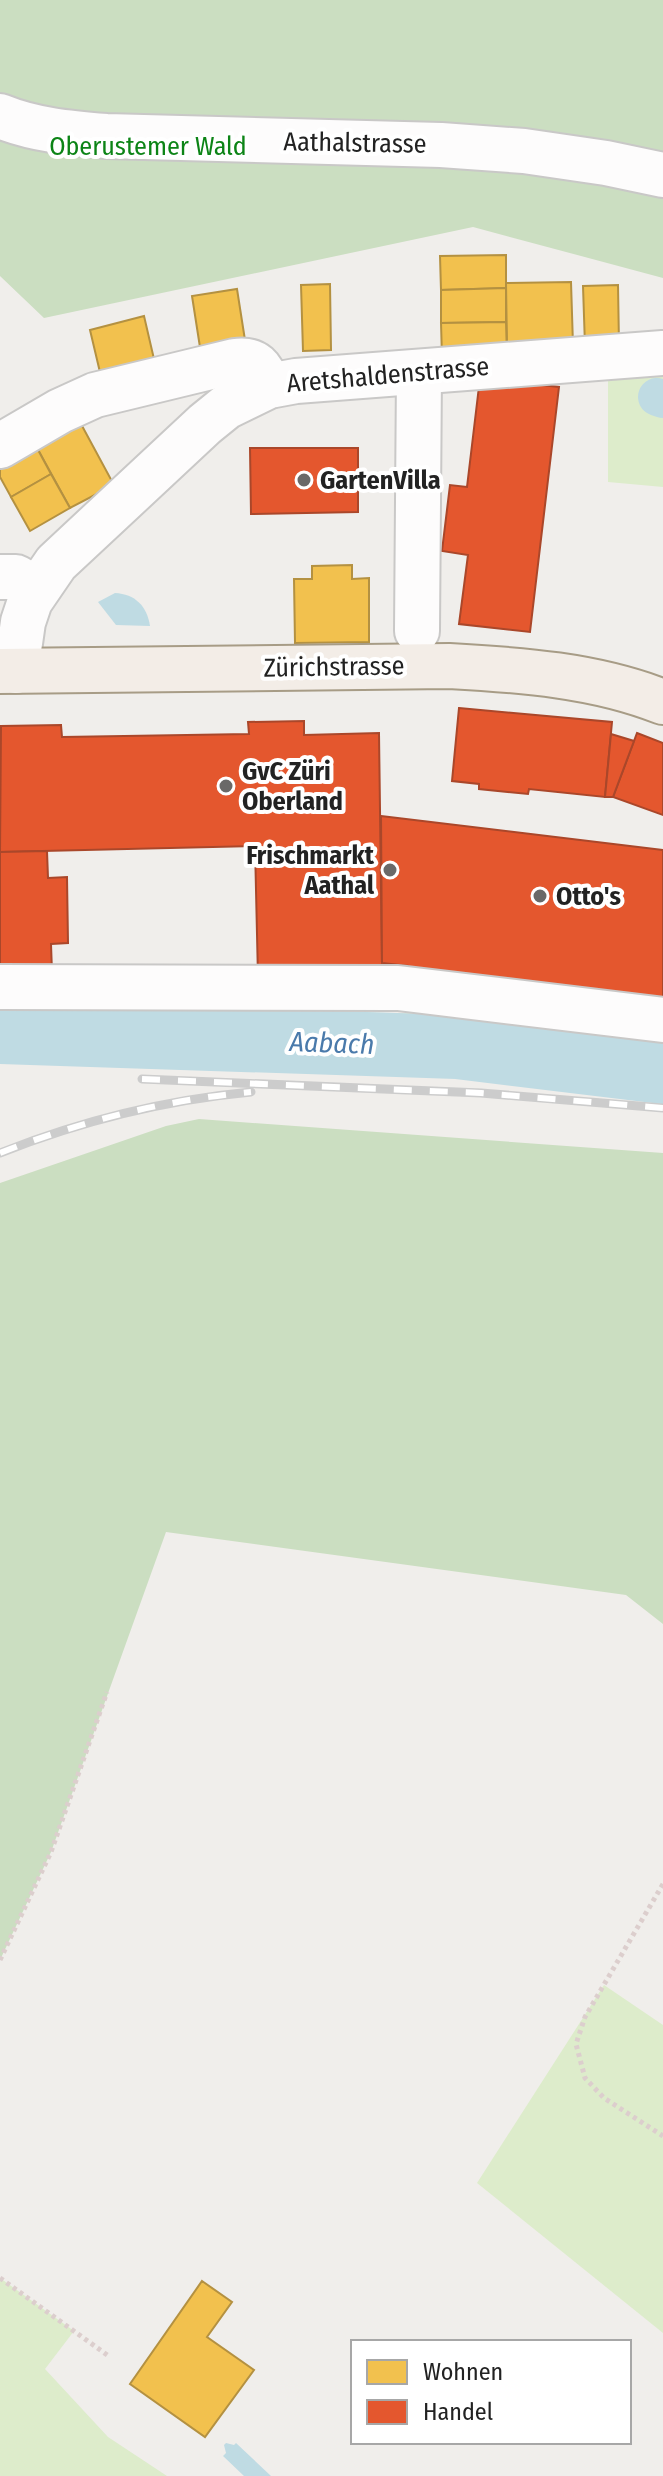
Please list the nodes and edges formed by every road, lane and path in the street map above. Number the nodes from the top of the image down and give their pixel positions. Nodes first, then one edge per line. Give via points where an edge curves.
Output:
1 (0, 116) edge
2 (663, 175) edge
3 (663, 353) edge
4 (419, 373) junction
5 (269, 386) junction
6 (0, 446) edge
7 (19, 583) edge
8 (417, 631) dead end
9 (8, 671) edge
10 (663, 702) edge
11 (0, 987) edge
12 (663, 1020) edge
13 (107, 1692) dead end
14 (663, 1884) edge
15 (0, 1960) edge
16 (663, 2136) edge
17 (0, 2278) edge
18 (110, 2357) dead end

1 - 2 street, Aathalstrasse via 54,131 106,136 524,151
3 - 4 street, Aretshaldenstrasse
4 - 5 street, Aretshaldenstrasse
4 - 8 street
5 - 6 street via 255,362 235,361 95,395
5 - 7 street, Aretshaldenstrasse via 226,407 56,563
7 - 9 street, Aretshaldenstrasse via 23,622
9 - 10 main road, Zürichstrasse via 449,666 546,674 605,684
11 - 12 street via 398,988
13 - 15 path via 51,1852
14 - 16 path via 585,2017 576,2044 585,2078 604,2098
17 - 18 path

